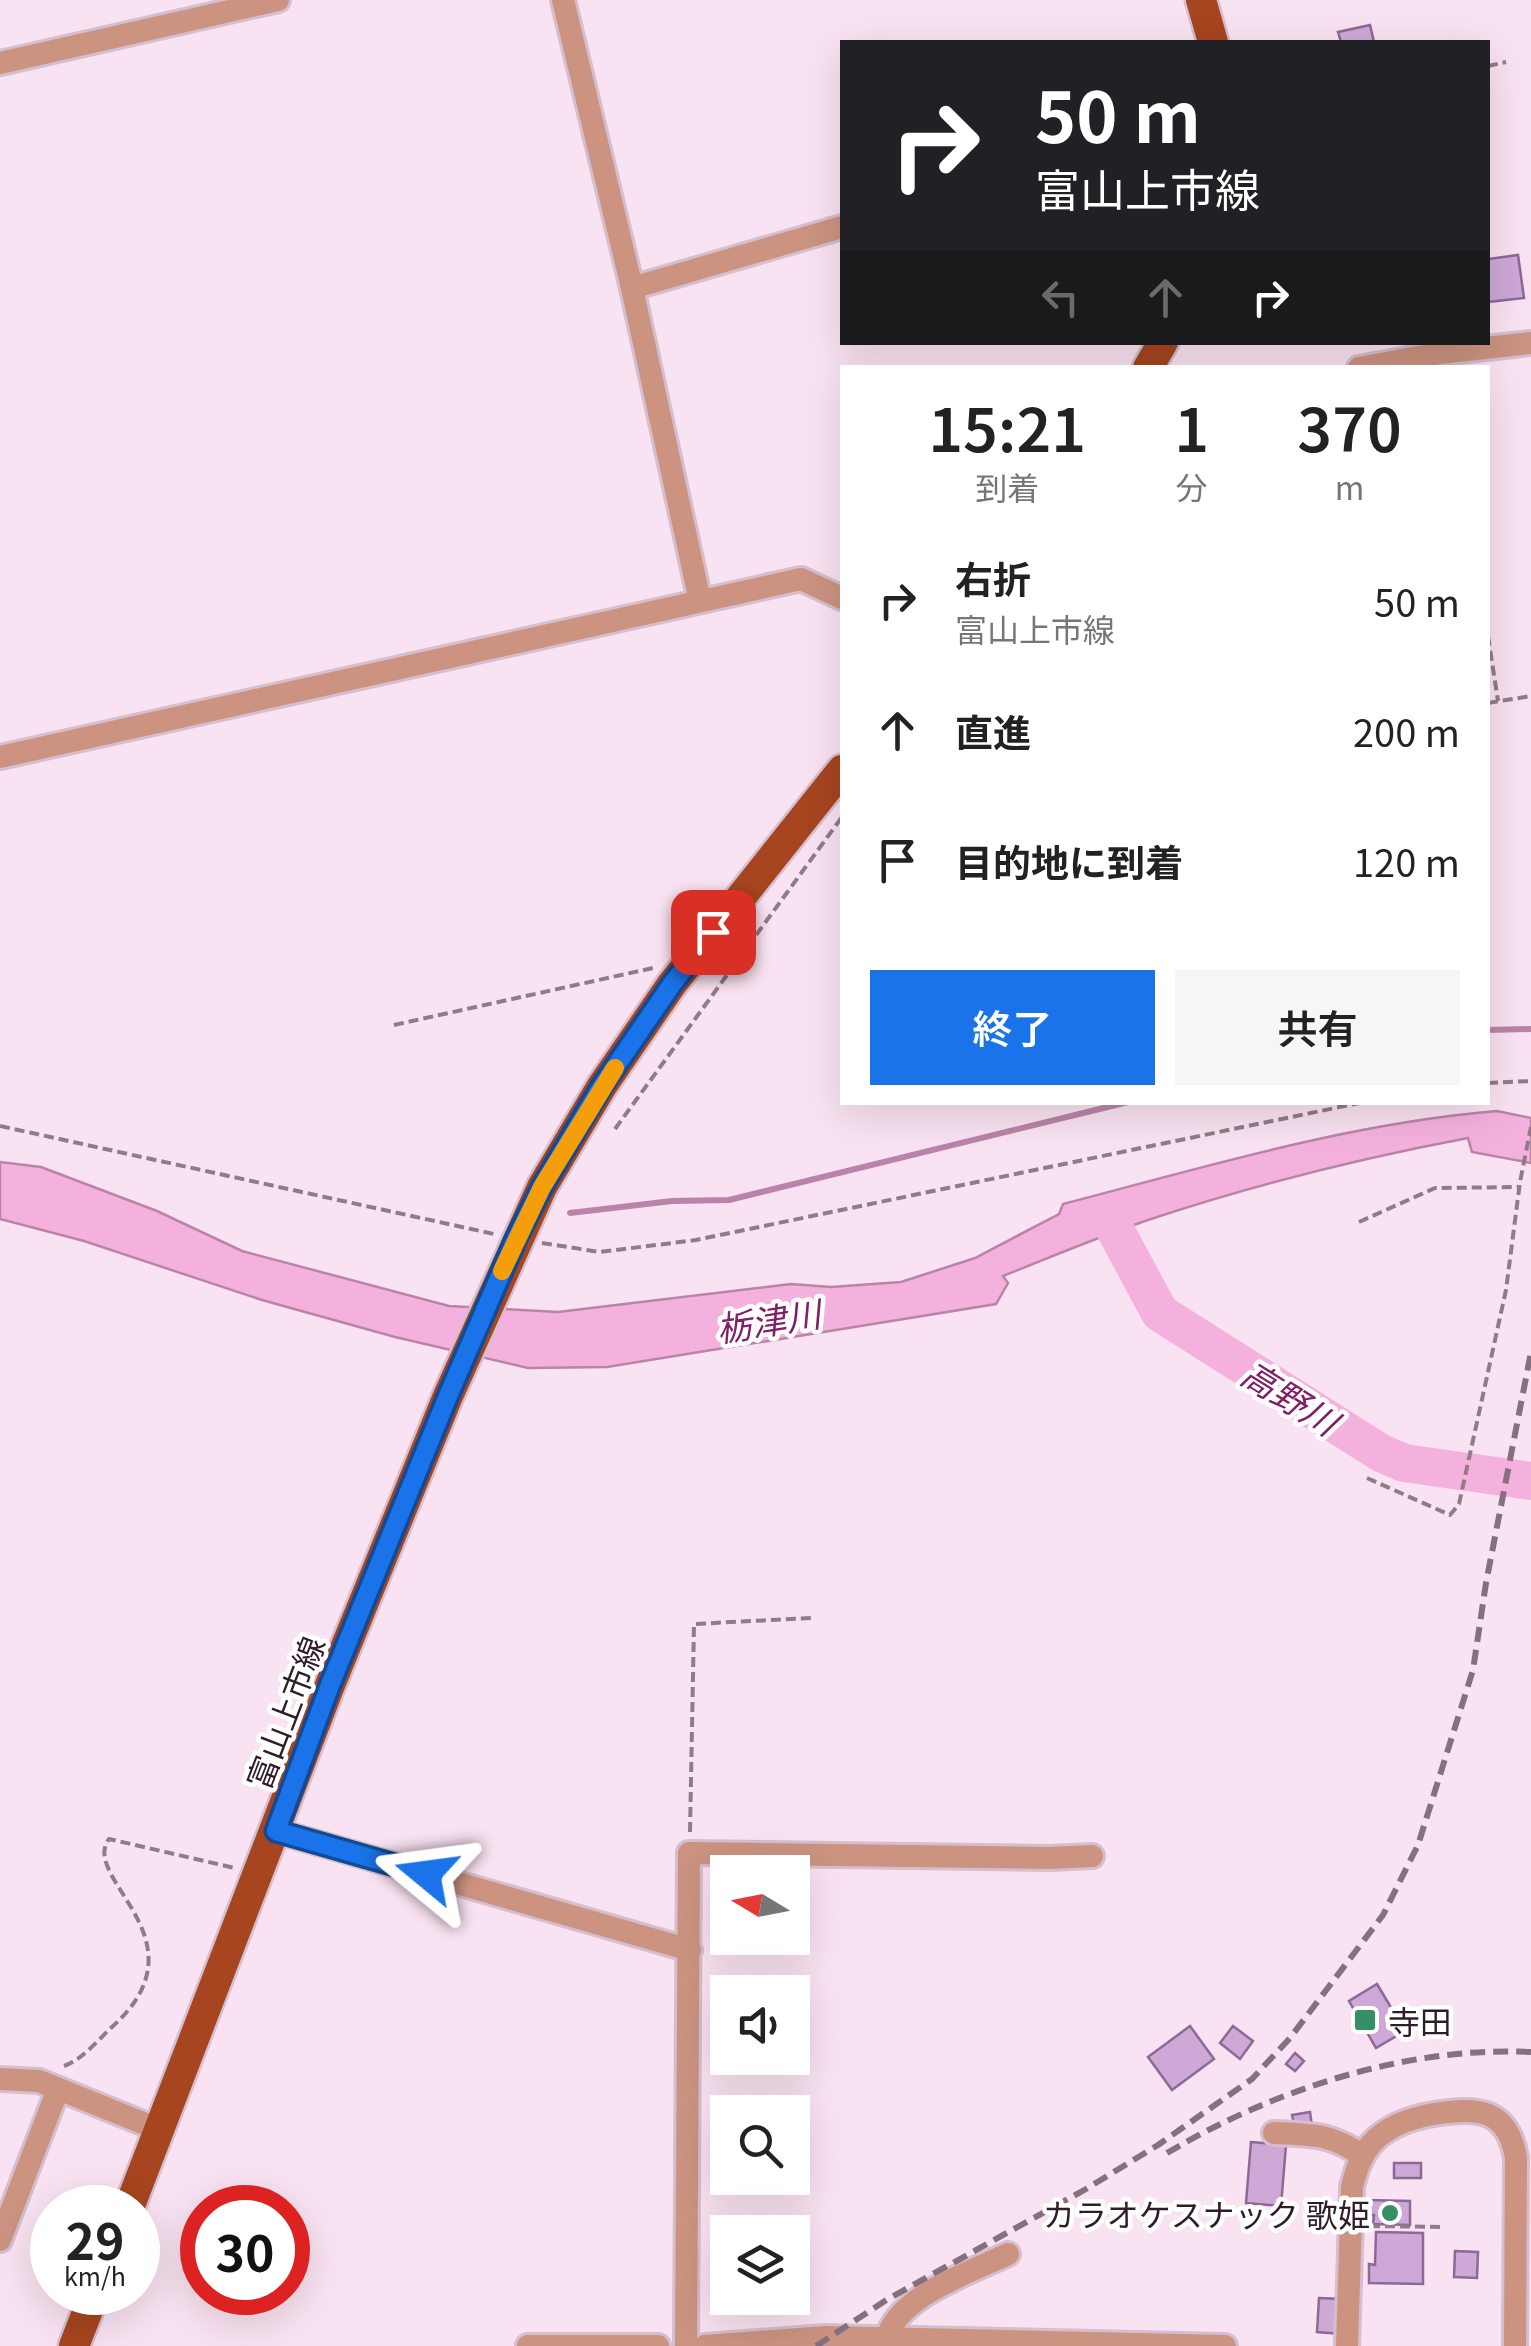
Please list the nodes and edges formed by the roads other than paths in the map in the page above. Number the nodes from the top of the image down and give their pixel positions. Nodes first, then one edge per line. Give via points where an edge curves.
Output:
1 (278, 0) edge
2 (563, 0) edge
3 (1200, 0) edge
4 (1212, 40) edge
5 (0, 63) edge
6 (840, 228) edge
7 (632, 288) junction
8 (1531, 343) edge
9 (1439, 348) edge
10 (1371, 365) edge
11 (840, 597) edge
12 (700, 601) junction
13 (0, 756) edge
14 (840, 773) edge
15 (276, 1831) junction
16 (1092, 1856) dead end
17 (690, 1950) junction
18 (60, 2077) junction
19 (0, 2078) edge
20 (160, 2130) junction
21 (1274, 2132) dead end
22 (1363, 2156) junction
23 (138, 2185) edge
24 (0, 2240) edge
25 (1008, 2254) dead end
26 (87, 2315) edge
27 (887, 2338) junction
28 (983, 2343) edge
29 (763, 2344) edge
30 (74, 2346) edge
31 (528, 2346) edge
32 (658, 2346) edge
33 (686, 2346) edge
34 (704, 2346) edge
35 (1224, 2346) edge
36 (1347, 2346) edge
37 (1515, 2346) edge

1 - 5 street
2 - 7 street
3 - 4 main road
6 - 7 street
7 - 12 street
8 - 9 street
9 - 10 street
11 - 12 street via 801,579
12 - 13 street
14 - 15 main road, 富山上市線 via 692,959 602,1086 542,1187 448,1396
15 - 17 street
15 - 20 main road, 富山上市線
16 - 17 street via 689,1853
17 - 33 street
18 - 19 street
18 - 20 street
18 - 24 street
20 - 23 main road, 富山上市線
21 - 22 street via 1327,2136
22 - 36 street via 1352,2187
22 - 37 street via 1396,2124 1420,2116 1468,2109 1504,2126 1516,2158
25 - 27 street via 910,2304
26 - 30 main road
27 - 28 street
27 - 29 street
28 - 35 street
29 - 34 street
31 - 32 street

